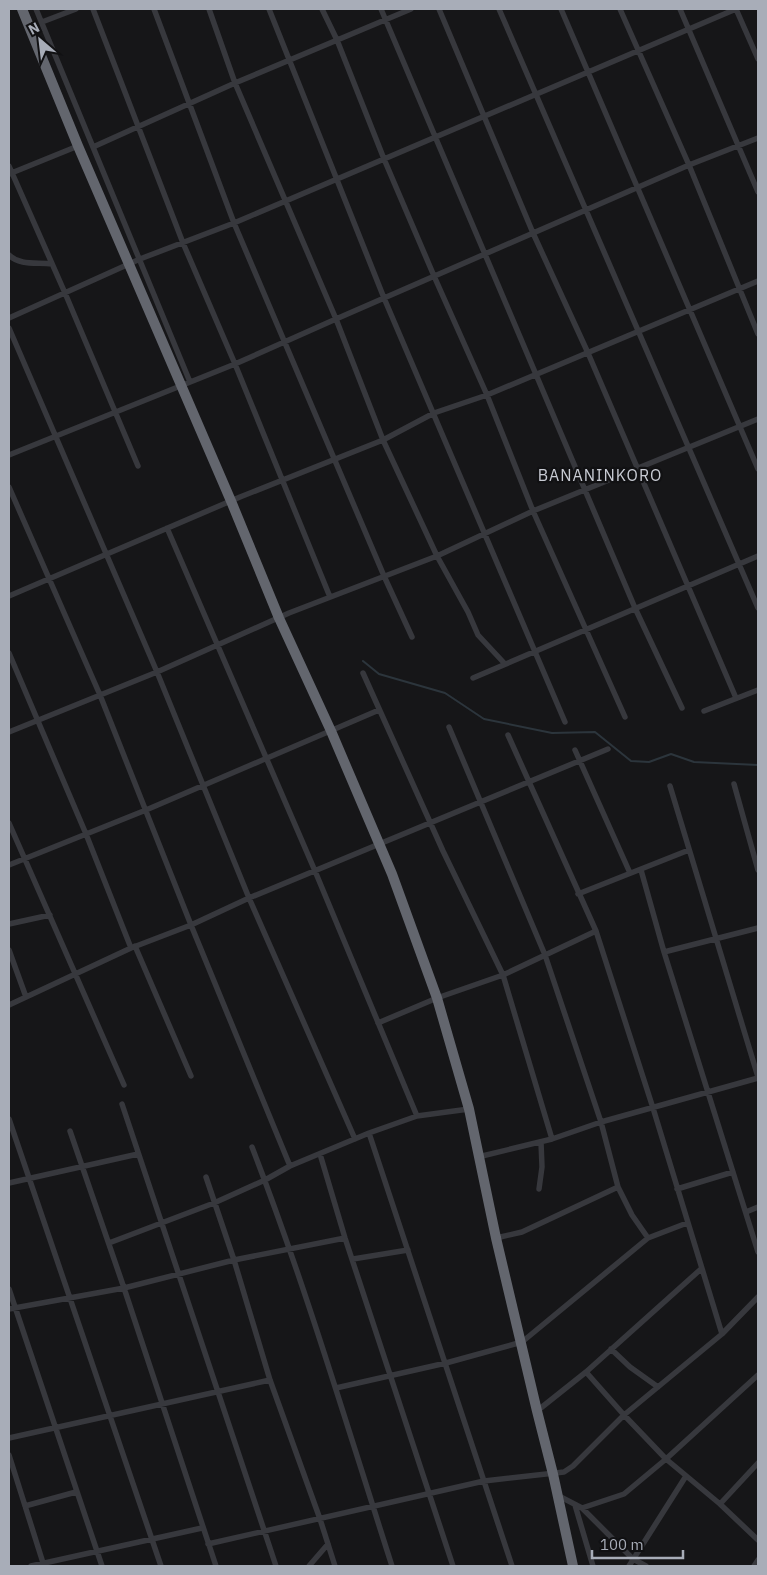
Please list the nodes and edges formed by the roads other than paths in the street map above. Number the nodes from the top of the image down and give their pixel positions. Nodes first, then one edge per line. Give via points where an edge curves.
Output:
1 (22, 9) edge
2 (36, 9) edge
3 (76, 9) edge
4 (93, 9) edge
5 (154, 9) edge
6 (209, 9) edge
7 (269, 9) edge
8 (322, 9) edge
9 (381, 9) edge
10 (411, 9) edge
11 (440, 9) edge
12 (499, 9) edge
13 (561, 9) edge
14 (620, 9) edge
15 (680, 9) edge
16 (385, 19) junction
17 (42, 22) junction
18 (688, 28) junction
19 (337, 40) junction
20 (638, 50) junction
21 (758, 59) edge
22 (289, 61) junction
23 (589, 71) junction
24 (235, 83) junction
25 (536, 94) junction
26 (190, 103) junction
27 (484, 116) junction
28 (138, 126) junction
29 (435, 137) junction
30 (758, 138) edge
31 (739, 145) junction
32 (78, 146) junction
33 (93, 147) junction
34 (384, 158) junction
35 (689, 165) junction
36 (9, 166) edge
37 (10, 173) edge
38 (336, 179) junction
39 (637, 188) junction
40 (758, 192) edge
41 (286, 200) junction
42 (587, 210) junction
43 (234, 223) junction
44 (533, 233) junction
45 (183, 243) junction
46 (485, 254) junction
47 (9, 255) edge
48 (140, 259) junction
49 (52, 264) junction
50 (129, 264) junction
51 (434, 276) junction
52 (758, 281) edge
53 (740, 289) junction
54 (65, 293) junction
55 (384, 298) junction
56 (690, 310) junction
57 (9, 318) edge
58 (336, 319) junction
59 (9, 328) edge
60 (638, 333) junction
61 (758, 334) edge
62 (285, 342) junction
63 (588, 353) junction
64 (235, 364) junction
65 (536, 375) junction
66 (186, 383) junction
67 (487, 395) junction
68 (116, 412) junction
69 (434, 413) junction
70 (758, 419) edge
71 (740, 426) junction
72 (55, 437) junction
73 (383, 440) junction
74 (689, 447) junction
75 (9, 455) edge
76 (335, 459) junction
77 (138, 466) dead end
78 (636, 468) junction
79 (758, 469) edge
80 (282, 480) junction
81 (9, 486) edge
82 (585, 490) junction
83 (231, 501) junction
84 (533, 511) junction
85 (167, 528) junction
86 (484, 532) junction
87 (105, 555) junction
88 (437, 556) junction
89 (758, 556) edge
90 (740, 565) junction
91 (384, 576) junction
92 (49, 578) junction
93 (688, 587) junction
94 (9, 596) edge
95 (330, 597) junction
96 (636, 608) junction
97 (758, 608) edge
98 (279, 618) junction
99 (586, 629) junction
100 (412, 637) dead end
101 (219, 645) junction
102 (9, 652) edge
103 (534, 652) junction
104 (504, 664) junction
105 (157, 672) junction
106 (362, 673) dead end
107 (473, 678) dead end
108 (758, 690) edge
109 (100, 695) junction
110 (736, 698) junction
111 (682, 708) dead end
112 (378, 710) junction
113 (704, 711) dead end
114 (625, 718) dead end
115 (38, 720) junction
116 (564, 722) dead end
117 (449, 726) dead end
118 (331, 731) junction
119 (9, 732) edge
120 (508, 735) dead end
121 (608, 749) dead end
122 (575, 750) dead end
123 (266, 759) junction
124 (580, 760) junction
125 (528, 783) junction
126 (734, 784) dead end
127 (202, 786) junction
128 (670, 786) dead end
129 (481, 802) junction
130 (146, 810) junction
131 (9, 823) edge
132 (430, 823) junction
133 (86, 834) junction
134 (379, 843) junction
135 (689, 850) junction
136 (24, 858) junction
137 (9, 864) edge
138 (315, 870) junction
139 (641, 870) junction
140 (758, 870) edge
141 (630, 873) junction
142 (578, 894) junction
143 (249, 898) junction
144 (50, 915) junction
145 (9, 924) edge
146 (191, 925) junction
147 (758, 928) edge
148 (596, 931) junction
149 (718, 940) junction
150 (133, 947) junction
151 (9, 950) edge
152 (664, 952) junction
153 (545, 955) junction
154 (74, 974) junction
155 (503, 975) junction
156 (26, 996) junction
157 (438, 998) junction
158 (9, 1005) edge
159 (378, 1023) junction
160 (191, 1076) dead end
161 (758, 1078) edge
162 (124, 1085) dead end
163 (709, 1092) junction
164 (122, 1104) dead end
165 (653, 1108) junction
166 (469, 1109) junction
167 (417, 1116) junction
168 (9, 1119) edge
169 (601, 1122) junction
170 (70, 1131) dead end
171 (369, 1133) junction
172 (355, 1139) junction
173 (552, 1139) junction
174 (541, 1142) junction
175 (252, 1147) dead end
176 (138, 1154) junction
177 (320, 1154) junction
178 (478, 1157) junction
179 (82, 1166) junction
180 (290, 1166) junction
181 (733, 1172) junction
182 (206, 1177) dead end
183 (29, 1178) junction
184 (265, 1180) junction
185 (9, 1183) edge
186 (618, 1188) junction
187 (677, 1188) junction
188 (539, 1190) dead end
189 (214, 1203) junction
190 (758, 1207) edge
191 (746, 1212) junction
192 (160, 1223) junction
193 (687, 1223) junction
194 (345, 1238) junction
195 (496, 1238) junction
196 (648, 1238) junction
197 (109, 1243) junction
198 (289, 1248) junction
199 (408, 1250) junction
200 (758, 1252) edge
201 (353, 1259) junction
202 (234, 1260) junction
203 (701, 1269) junction
204 (177, 1274) junction
205 (124, 1288) junction
206 (9, 1289) edge
207 (758, 1297) edge
208 (71, 1299) junction
209 (12, 1309) edge
210 (722, 1334) junction
211 (522, 1342) junction
212 (611, 1349) junction
213 (446, 1363) junction
214 (586, 1372) junction
215 (758, 1375) edge
216 (390, 1376) junction
217 (270, 1380) junction
218 (658, 1387) junction
219 (336, 1388) junction
220 (217, 1392) junction
221 (164, 1404) junction
222 (537, 1412) junction
223 (624, 1415) junction
224 (110, 1416) junction
225 (55, 1428) junction
226 (9, 1438) edge
227 (9, 1455) edge
228 (666, 1459) junction
229 (758, 1463) edge
230 (553, 1474) junction
231 (686, 1476) junction
232 (484, 1482) junction
233 (76, 1492) junction
234 (430, 1494) junction
235 (557, 1495) junction
236 (720, 1504) junction
237 (575, 1505) junction
238 (25, 1506) junction
239 (373, 1507) junction
240 (582, 1508) junction
241 (320, 1519) junction
242 (202, 1528) junction
243 (264, 1531) junction
244 (152, 1539) junction
245 (758, 1540) edge
246 (208, 1544) junction
247 (328, 1544) junction
248 (98, 1552) junction
249 (633, 1558) junction
250 (758, 1560) edge
251 (43, 1565) edge
252 (31, 1566) edge
253 (102, 1566) edge
254 (161, 1566) edge
255 (216, 1566) edge
256 (276, 1566) edge
257 (309, 1566) edge
258 (336, 1566) edge
259 (392, 1566) edge
260 (453, 1566) edge
261 (512, 1566) edge
262 (573, 1566) edge
263 (592, 1566) edge
264 (628, 1566) edge
265 (646, 1566) edge
266 (754, 1566) edge

1 - 32 highway
2 - 17 street
3 - 17 street
4 - 28 street
5 - 26 street
6 - 24 street
7 - 22 street
8 - 19 street
9 - 16 street
10 - 16 street
11 - 27 street
12 - 25 street
13 - 23 street
14 - 20 street
15 - 18 street
16 - 19 street
16 - 29 street
17 - 33 street
18 - 20 street
18 - 21 street via 736,9
18 - 31 street
19 - 22 street
19 - 34 street
20 - 23 street
20 - 35 street
22 - 24 street
22 - 38 street
23 - 25 street
23 - 39 street
24 - 26 street
24 - 41 street
25 - 27 street
25 - 42 street
26 - 28 street
26 - 43 street
27 - 29 street
27 - 44 street
28 - 33 street
28 - 45 street
29 - 34 street
29 - 46 street
30 - 31 street
31 - 35 street
31 - 40 street
32 - 37 street
32 - 50 highway
33 - 48 street
34 - 38 street
34 - 51 street
35 - 39 street
35 - 53 street
36 - 37 street
37 - 49 street
38 - 41 street
38 - 55 street
39 - 42 street
39 - 56 street
41 - 43 street
41 - 58 street
42 - 44 street
42 - 60 street
43 - 45 street
43 - 62 street
44 - 46 street
44 - 63 street
45 - 48 street
45 - 64 street
46 - 51 street
46 - 65 street
47 - 49 street via 22,262
48 - 50 street
48 - 66 street
49 - 54 street
50 - 54 street
50 - 66 highway
51 - 55 street
51 - 67 street
52 - 53 street
53 - 56 street
53 - 61 street
54 - 57 street
54 - 68 street
55 - 58 street
55 - 69 street
56 - 60 street
56 - 71 street
58 - 62 street
58 - 73 street
59 - 72 street
60 - 63 street
60 - 74 street
62 - 64 street
62 - 76 street
63 - 65 street
63 - 78 street
64 - 66 street
64 - 80 street
65 - 67 street
65 - 82 street
66 - 68 street
66 - 83 highway
67 - 69 street
67 - 84 street
68 - 72 street
68 - 77 street
69 - 73 street
69 - 86 street
70 - 71 street
71 - 74 street
71 - 79 street
72 - 75 street
72 - 87 street
73 - 76 street
73 - 88 street
74 - 78 street
74 - 90 street
76 - 80 street
76 - 91 street
78 - 82 street
78 - 93 street
80 - 83 street
80 - 95 street
81 - 92 street
82 - 84 street
82 - 96 street
83 - 85 street
83 - 98 highway
84 - 86 street
84 - 99 street
85 - 87 street
85 - 101 street
86 - 88 street
86 - 103 street
87 - 92 street
87 - 105 street
88 - 91 street
88 - 104 street via 478,635
89 - 90 street
90 - 93 street
90 - 97 street
91 - 95 street
91 - 100 street
92 - 94 street
92 - 109 street
93 - 96 street
93 - 110 street
95 - 98 street
96 - 99 street
96 - 111 street
98 - 101 street
98 - 118 highway
99 - 103 street
99 - 114 street
101 - 105 street
101 - 123 street
102 - 115 street
103 - 104 street
103 - 116 street
104 - 107 street
105 - 109 street
105 - 127 street
106 - 112 street
108 - 110 street
109 - 115 street
109 - 130 street
110 - 113 street
112 - 118 street
112 - 132 street
115 - 119 street
115 - 133 street
117 - 129 street
118 - 123 street
118 - 134 highway
120 - 125 street
121 - 124 street
122 - 124 street
123 - 127 street
123 - 138 street
124 - 125 street
124 - 141 street
125 - 129 street
125 - 142 street
126 - 140 street
127 - 130 street
127 - 143 street
128 - 135 street
129 - 132 street
129 - 153 street
130 - 133 street
130 - 146 street
131 - 136 street
132 - 134 street
132 - 155 street
133 - 136 street
133 - 150 street
134 - 138 street
134 - 157 highway
135 - 139 street
135 - 149 street
136 - 137 street
136 - 144 street
138 - 143 street
138 - 159 street
139 - 141 street
139 - 152 street
141 - 142 street
142 - 148 street
143 - 146 street
143 - 172 street
144 - 145 street
144 - 154 street
146 - 150 street
146 - 180 street
147 - 149 street
148 - 153 street
148 - 165 street
149 - 152 street
149 - 161 street
150 - 154 street
150 - 160 street
151 - 156 street
152 - 163 street
153 - 155 street
153 - 169 street
154 - 156 street
154 - 162 street
155 - 157 street
155 - 173 street
156 - 158 street
157 - 159 street
157 - 166 highway
159 - 167 street
161 - 163 street
163 - 165 street
163 - 181 street
164 - 176 street
165 - 169 street
165 - 187 street
166 - 167 street
166 - 178 highway
167 - 171 street
168 - 183 street
169 - 173 street
169 - 186 street
170 - 179 street
171 - 172 street
171 - 199 street
172 - 177 street
173 - 174 street
174 - 178 street
174 - 188 street
175 - 184 street
176 - 179 street
176 - 192 street
177 - 180 street
177 - 194 street
178 - 195 highway
179 - 183 street
179 - 197 street
180 - 184 street
181 - 187 street
181 - 191 street
182 - 189 street
183 - 185 street
183 - 208 street
184 - 189 street
184 - 198 street
186 - 195 street via 522,1232
186 - 196 street
187 - 193 street
189 - 192 street
189 - 202 street
190 - 191 street
191 - 200 street
192 - 197 street
192 - 204 street
193 - 196 street
193 - 203 street
194 - 198 street
194 - 201 street
195 - 211 highway
196 - 211 street
197 - 205 street
198 - 202 street
198 - 219 street
199 - 201 street
199 - 213 street
201 - 216 street
202 - 204 street
202 - 217 street
203 - 210 street
203 - 212 street
204 - 205 street
204 - 220 street
205 - 208 street
205 - 221 street
206 - 209 street
207 - 210 street
208 - 209 street
208 - 224 street
209 - 225 street
210 - 218 street
211 - 213 street
211 - 222 highway
212 - 214 street
212 - 218 street
213 - 216 street
213 - 232 street
214 - 222 street
214 - 223 street
215 - 228 street
216 - 219 street
216 - 234 street
217 - 220 street
217 - 241 street
218 - 223 street
219 - 239 street
220 - 221 street
220 - 243 street
221 - 224 street
221 - 242 street
222 - 230 highway
223 - 228 street
223 - 230 street via 573,1466
224 - 225 street
224 - 244 street
225 - 226 street
225 - 233 street
227 - 238 street
228 - 231 street
228 - 240 street via 624,1494
229 - 236 street
230 - 232 street
230 - 235 highway
231 - 236 street
231 - 249 street
232 - 234 street
232 - 261 street
233 - 238 street
233 - 248 street
234 - 239 street
234 - 260 street
235 - 237 street
235 - 262 highway
236 - 245 street
237 - 240 street
237 - 263 street
238 - 251 street
239 - 241 street
239 - 259 street
240 - 249 street
241 - 243 street
241 - 247 street
242 - 244 street
242 - 246 street
243 - 246 street
243 - 256 street
244 - 248 street
244 - 254 street
246 - 255 street
247 - 257 street
247 - 258 street
248 - 251 street
248 - 253 street
249 - 264 street
249 - 265 street
250 - 266 street
251 - 252 street

